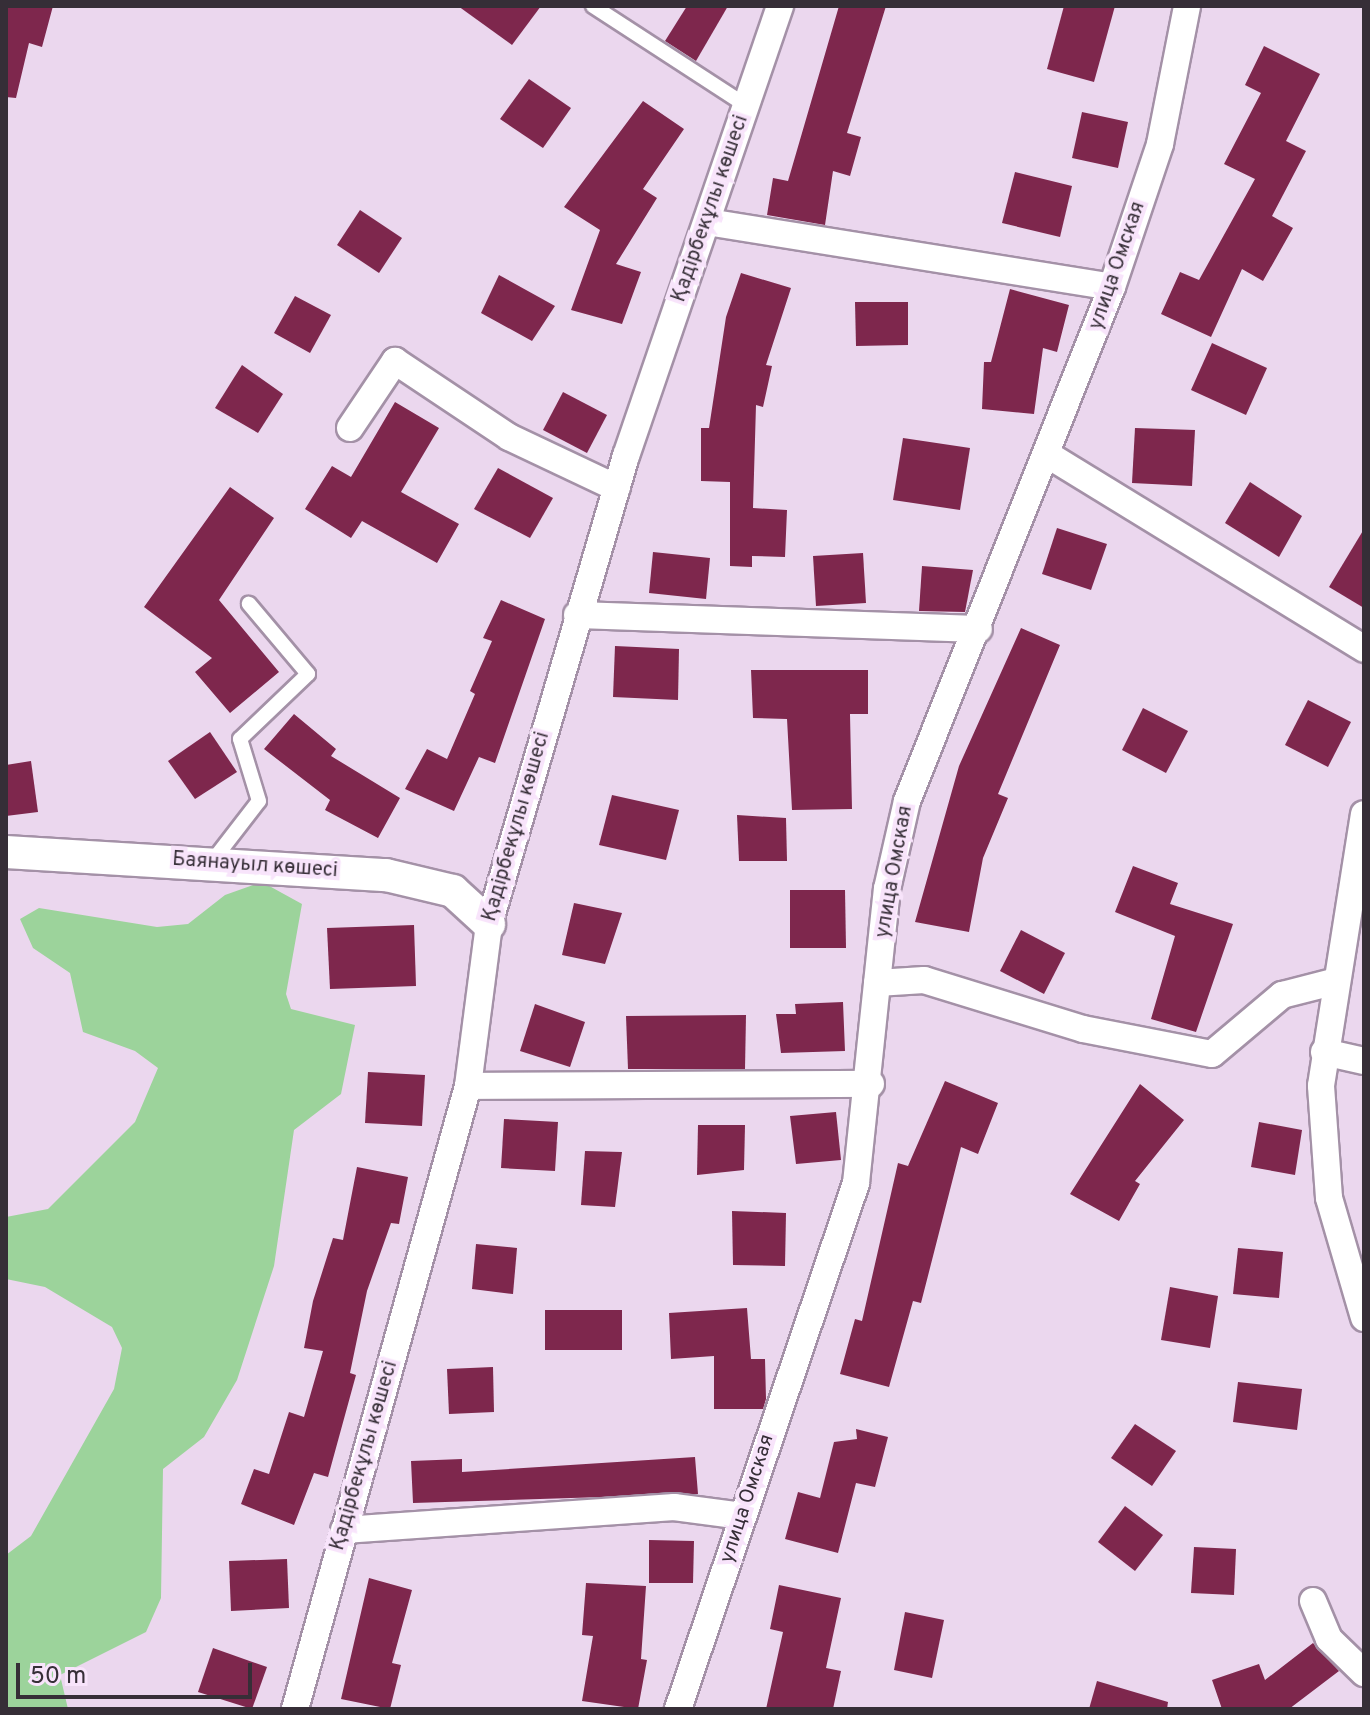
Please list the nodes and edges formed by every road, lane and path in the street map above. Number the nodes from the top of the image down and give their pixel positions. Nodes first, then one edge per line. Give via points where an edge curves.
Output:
1 (593, 6) edge
2 (780, 6) edge
3 (1187, 6) edge
4 (747, 106) junction
5 (707, 222) junction
6 (1112, 287) junction
7 (350, 428) dead end
8 (1048, 455) junction
9 (617, 488) junction
10 (249, 604) dead end
11 (577, 615) junction
12 (979, 629) junction
13 (1364, 649) edge
14 (1364, 814) edge
15 (6, 852) edge
16 (211, 864) junction
17 (489, 924) junction
18 (1333, 982) junction
19 (877, 983) junction
20 (1324, 1052) junction
21 (1364, 1061) edge
22 (871, 1084) junction
23 (468, 1086) junction
24 (1364, 1318) edge
25 (742, 1516) junction
26 (344, 1530) junction
27 (1313, 1601) dead end
28 (1364, 1673) edge
29 (295, 1709) edge
30 (678, 1709) edge

1 - 4 lane
2 - 4 street, Қадірбекұлы көшесі
3 - 6 street, улица Омская via 1160,144
4 - 5 street, Қадірбекұлы көшесі
5 - 6 street
5 - 9 street, Қадірбекұлы көшесі
6 - 8 street, улица Омская
7 - 9 street via 395,361 509,437
8 - 12 street, улица Омская
8 - 13 street
9 - 11 street, Қадірбекұлы көшесі
10 - 16 lane via 308,674 240,739 259,801
11 - 12 street
11 - 17 street, Қадірбекұлы көшесі
12 - 19 street, улица Омская via 907,801
14 - 18 street
15 - 16 street, Баянауыл көшесі
16 - 17 street, Баянауыл көшесі via 425,882 453,891
17 - 23 street, Қадірбекұлы көшесі
18 - 19 street via 1282,995 1212,1054 1083,1029 924,980
18 - 20 street
19 - 22 street, улица Омская
20 - 21 street
20 - 24 street via 1329,1198
22 - 23 street
22 - 25 street, улица Омская via 839,1245
23 - 26 street, Қадірбекұлы көшесі
25 - 26 street via 674,1507
25 - 30 street, улица Омская
26 - 29 street, Қадірбекұлы көшесі
27 - 28 street via 1329,1639

